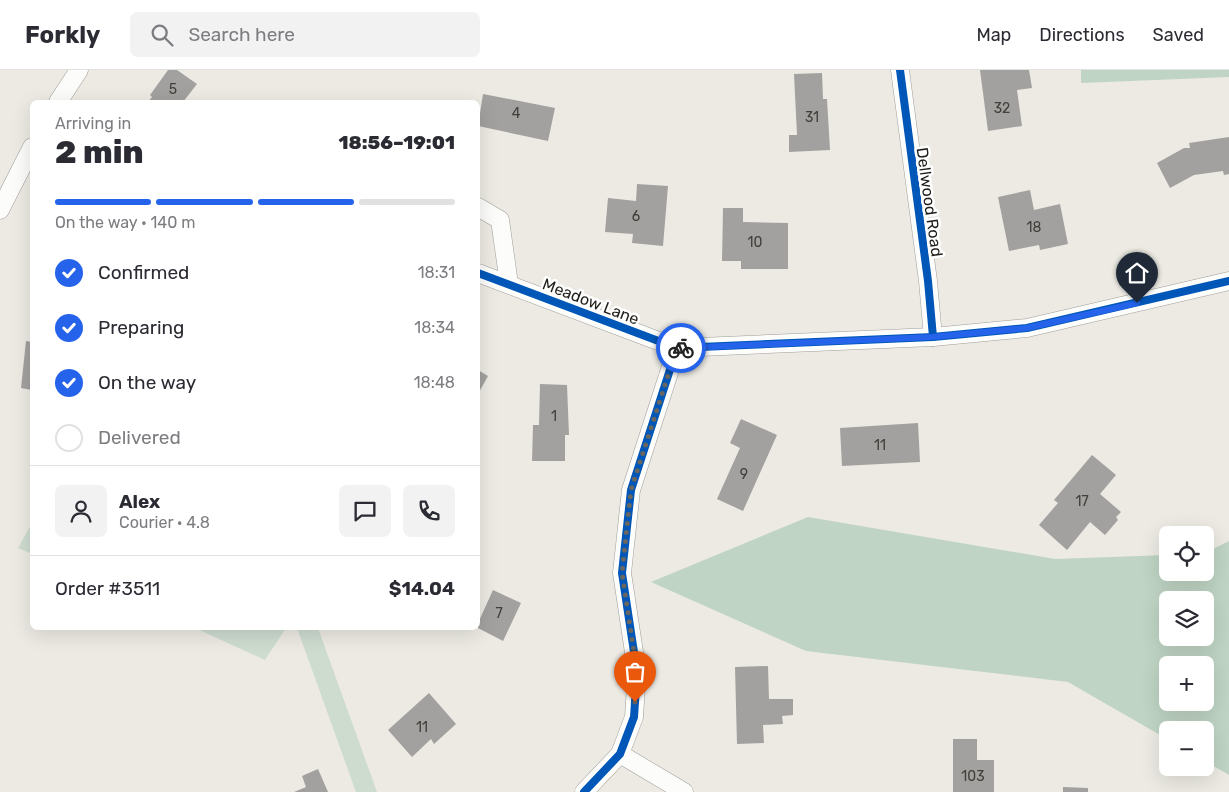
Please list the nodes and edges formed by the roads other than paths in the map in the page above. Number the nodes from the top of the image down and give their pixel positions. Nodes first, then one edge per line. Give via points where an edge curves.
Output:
1 (79, 70) edge
2 (900, 70) edge
3 (59, 100) edge
4 (30, 152) edge
5 (480, 208) edge
6 (0, 210) edge
7 (480, 274) edge
8 (1229, 280) edge
9 (508, 284) junction
10 (933, 337) junction
11 (677, 348) junction
12 (620, 754) junction
13 (584, 792) edge
14 (684, 792) edge

1 - 3 street
2 - 10 street, Dellwood Road
4 - 6 street
5 - 9 street via 500,220
7 - 9 street, Meadow Lane
8 - 10 street, Meadow Lane via 1027,328
9 - 11 street, Meadow Lane
10 - 11 street, Meadow Lane
11 - 12 street via 631,490 622,573 637,672 634,717
12 - 13 street
12 - 14 street

